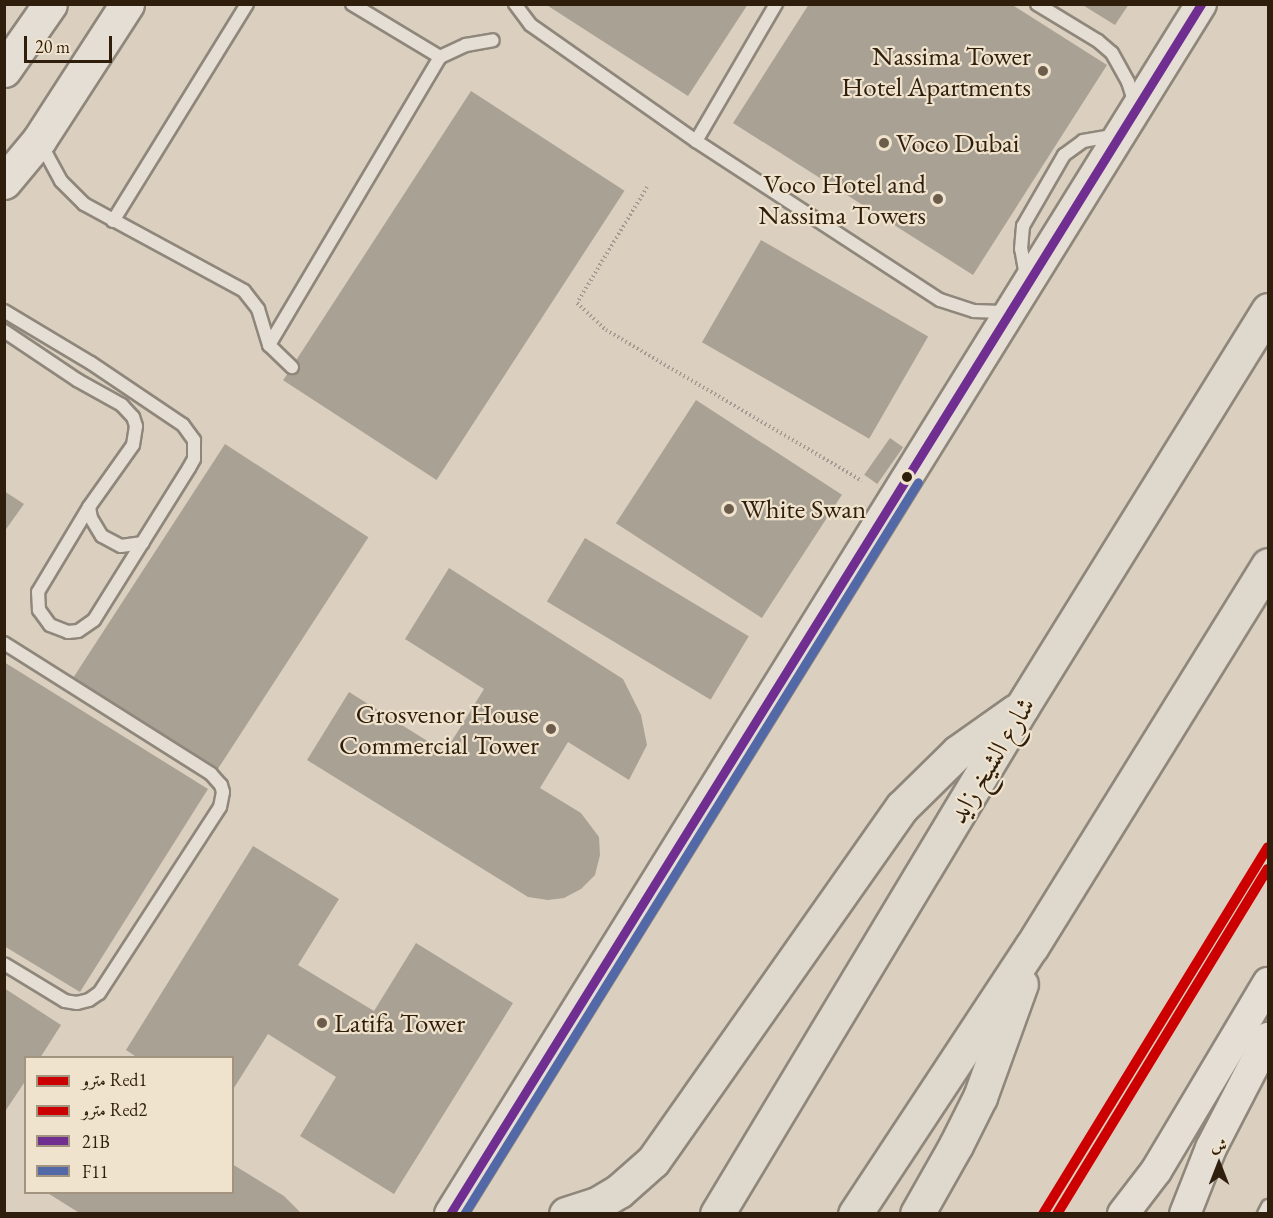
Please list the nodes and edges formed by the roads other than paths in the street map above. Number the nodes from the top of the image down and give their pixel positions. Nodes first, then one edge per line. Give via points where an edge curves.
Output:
1 (50, 4) edge
2 (127, 4) edge
3 (247, 4) edge
4 (352, 4) edge
5 (515, 4) edge
6 (776, 4) edge
7 (1037, 4) edge
8 (1201, 4) edge
9 (493, 40) dead end
10 (440, 57) junction
11 (4, 70) edge
12 (1136, 108) junction
13 (39, 140) junction
14 (696, 141) junction
15 (4, 182) edge
16 (113, 221) junction
17 (1269, 310) edge
18 (4, 311) edge
19 (1010, 312) junction
20 (4, 331) edge
21 (269, 345) junction
22 (292, 367) dead end
23 (131, 391) junction
24 (122, 405) junction
25 (89, 507) junction
26 (142, 543) junction
27 (1269, 565) edge
28 (4, 643) edge
29 (1022, 707) junction
30 (1032, 946) junction
31 (4, 964) edge
32 (1269, 983) edge
33 (1269, 1038) edge
34 (1269, 1206) edge
35 (450, 1214) edge
36 (566, 1214) edge
37 (717, 1214) edge
38 (855, 1214) edge
39 (916, 1214) edge
40 (1123, 1214) edge
41 (1185, 1214) edge
42 (1264, 1214) edge

1 - 11 main road
2 - 13 main road
3 - 16 lane
4 - 10 lane
5 - 14 lane via 531,25
6 - 14 lane
7 - 12 lane via 1098,40 1112,53 1128,82
8 - 12 street
9 - 10 lane via 466,45
10 - 21 lane
12 - 19 street
13 - 15 main road
13 - 16 lane via 52,167 72,193
14 - 19 lane via 940,300 974,311
16 - 21 lane via 244,291 258,309
17 - 29 highway, شارع الشيخ زايد
18 - 23 lane
19 - 35 street
20 - 24 lane
21 - 22 lane
23 - 24 lane
23 - 26 lane via 183,425 194,440 195,450 194,459
24 - 25 lane via 133,417 136,436
25 - 26 lane via 102,537 121,546
25 - 26 lane via 38,592 39,610 50,625 68,632 87,627
27 - 30 highway
28 - 31 lane via 211,774 222,785 223,792 220,807 99,993 77,1003 65,1001
29 - 36 highway via 958,752 902,807 653,1161 618,1191
29 - 37 highway, شارع الشيخ زايد
30 - 38 highway
30 - 39 highway via 980,1097
32 - 40 street via 1156,1171
33 - 41 street via 1211,1148
34 - 42 lane

